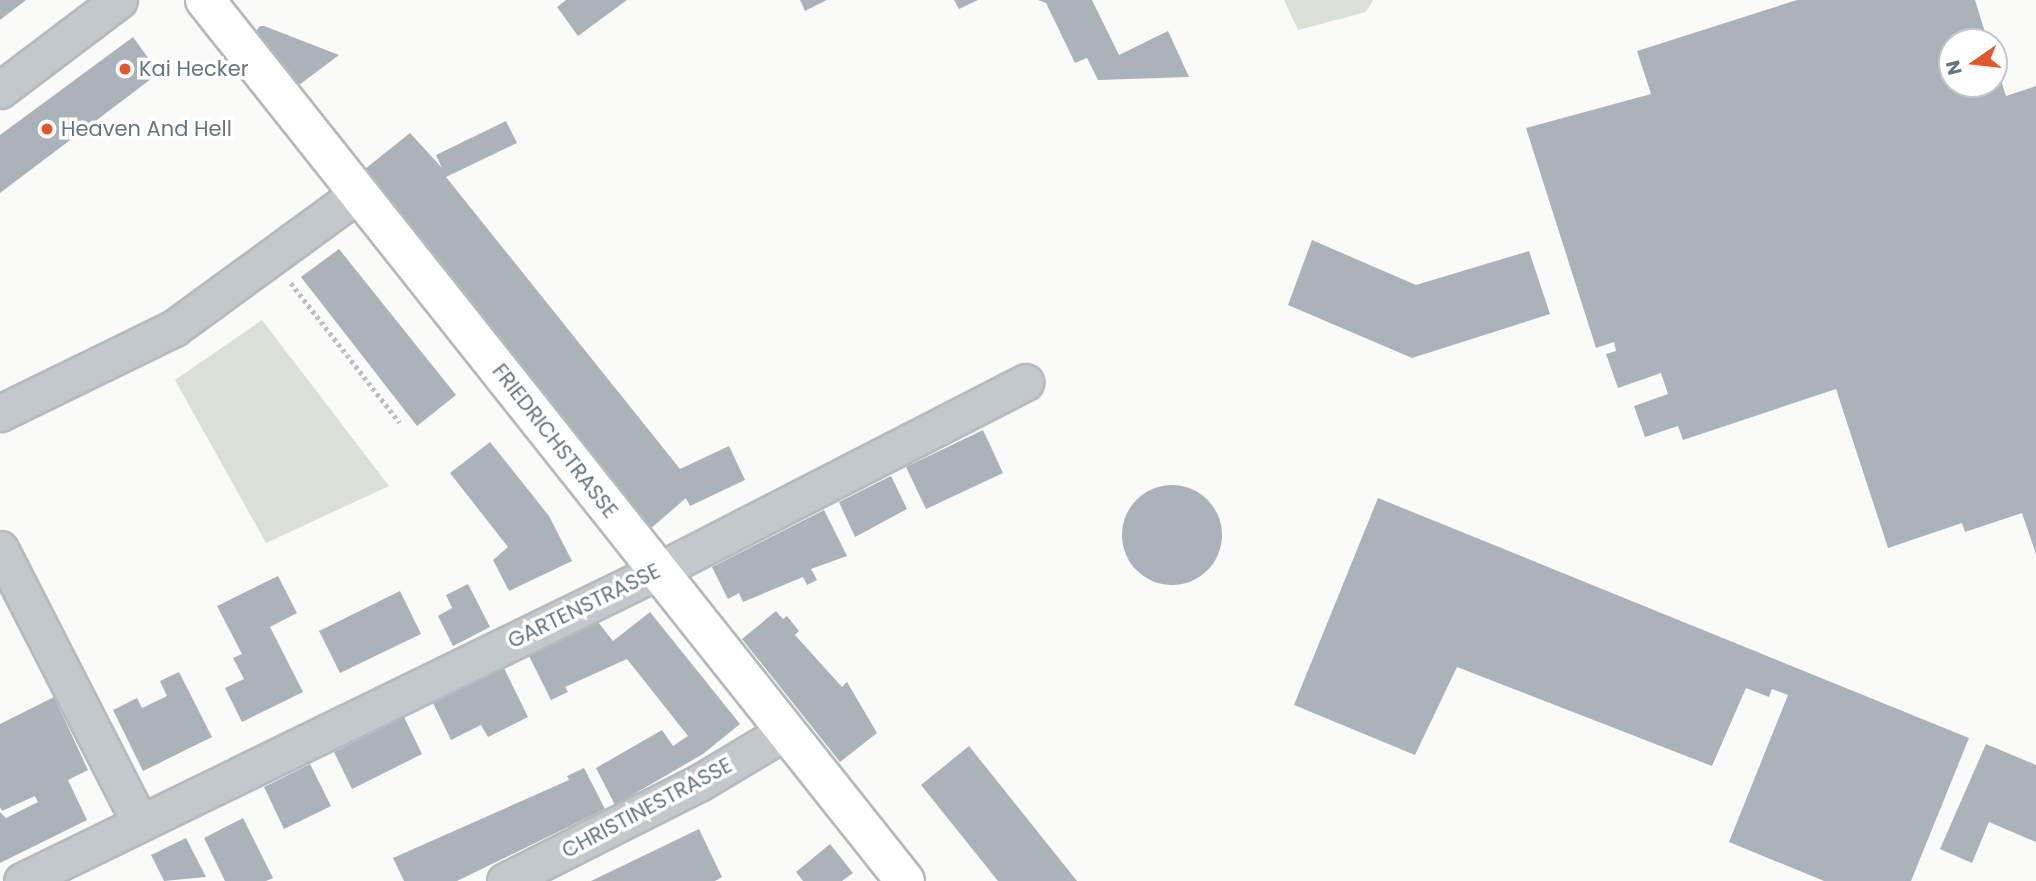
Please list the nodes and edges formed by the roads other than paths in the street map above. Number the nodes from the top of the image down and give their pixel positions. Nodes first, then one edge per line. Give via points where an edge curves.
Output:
1 (119, 0) edge
2 (205, 0) edge
3 (0, 90) edge
4 (359, 193) junction
5 (1025, 382) dead end
6 (0, 413) edge
7 (0, 549) edge
8 (658, 571) junction
9 (786, 732) junction
10 (139, 821) junction
11 (22, 881) edge
12 (505, 881) edge
13 (905, 881) edge

1 - 3 street
2 - 4 main road, FRIEDRICHSTRASSE
4 - 6 street via 174,328
4 - 8 main road, FRIEDRICHSTRASSE
5 - 8 street, GARTENSTRASSE
7 - 10 street
8 - 9 main road, FRIEDRICHSTRASSE
8 - 10 street, GARTENSTRASSE
9 - 12 street, CHRISTINESTRASSE via 699,783
9 - 13 main road, FRIEDRICHSTRASSE
10 - 11 street, GARTENSTRASSE

